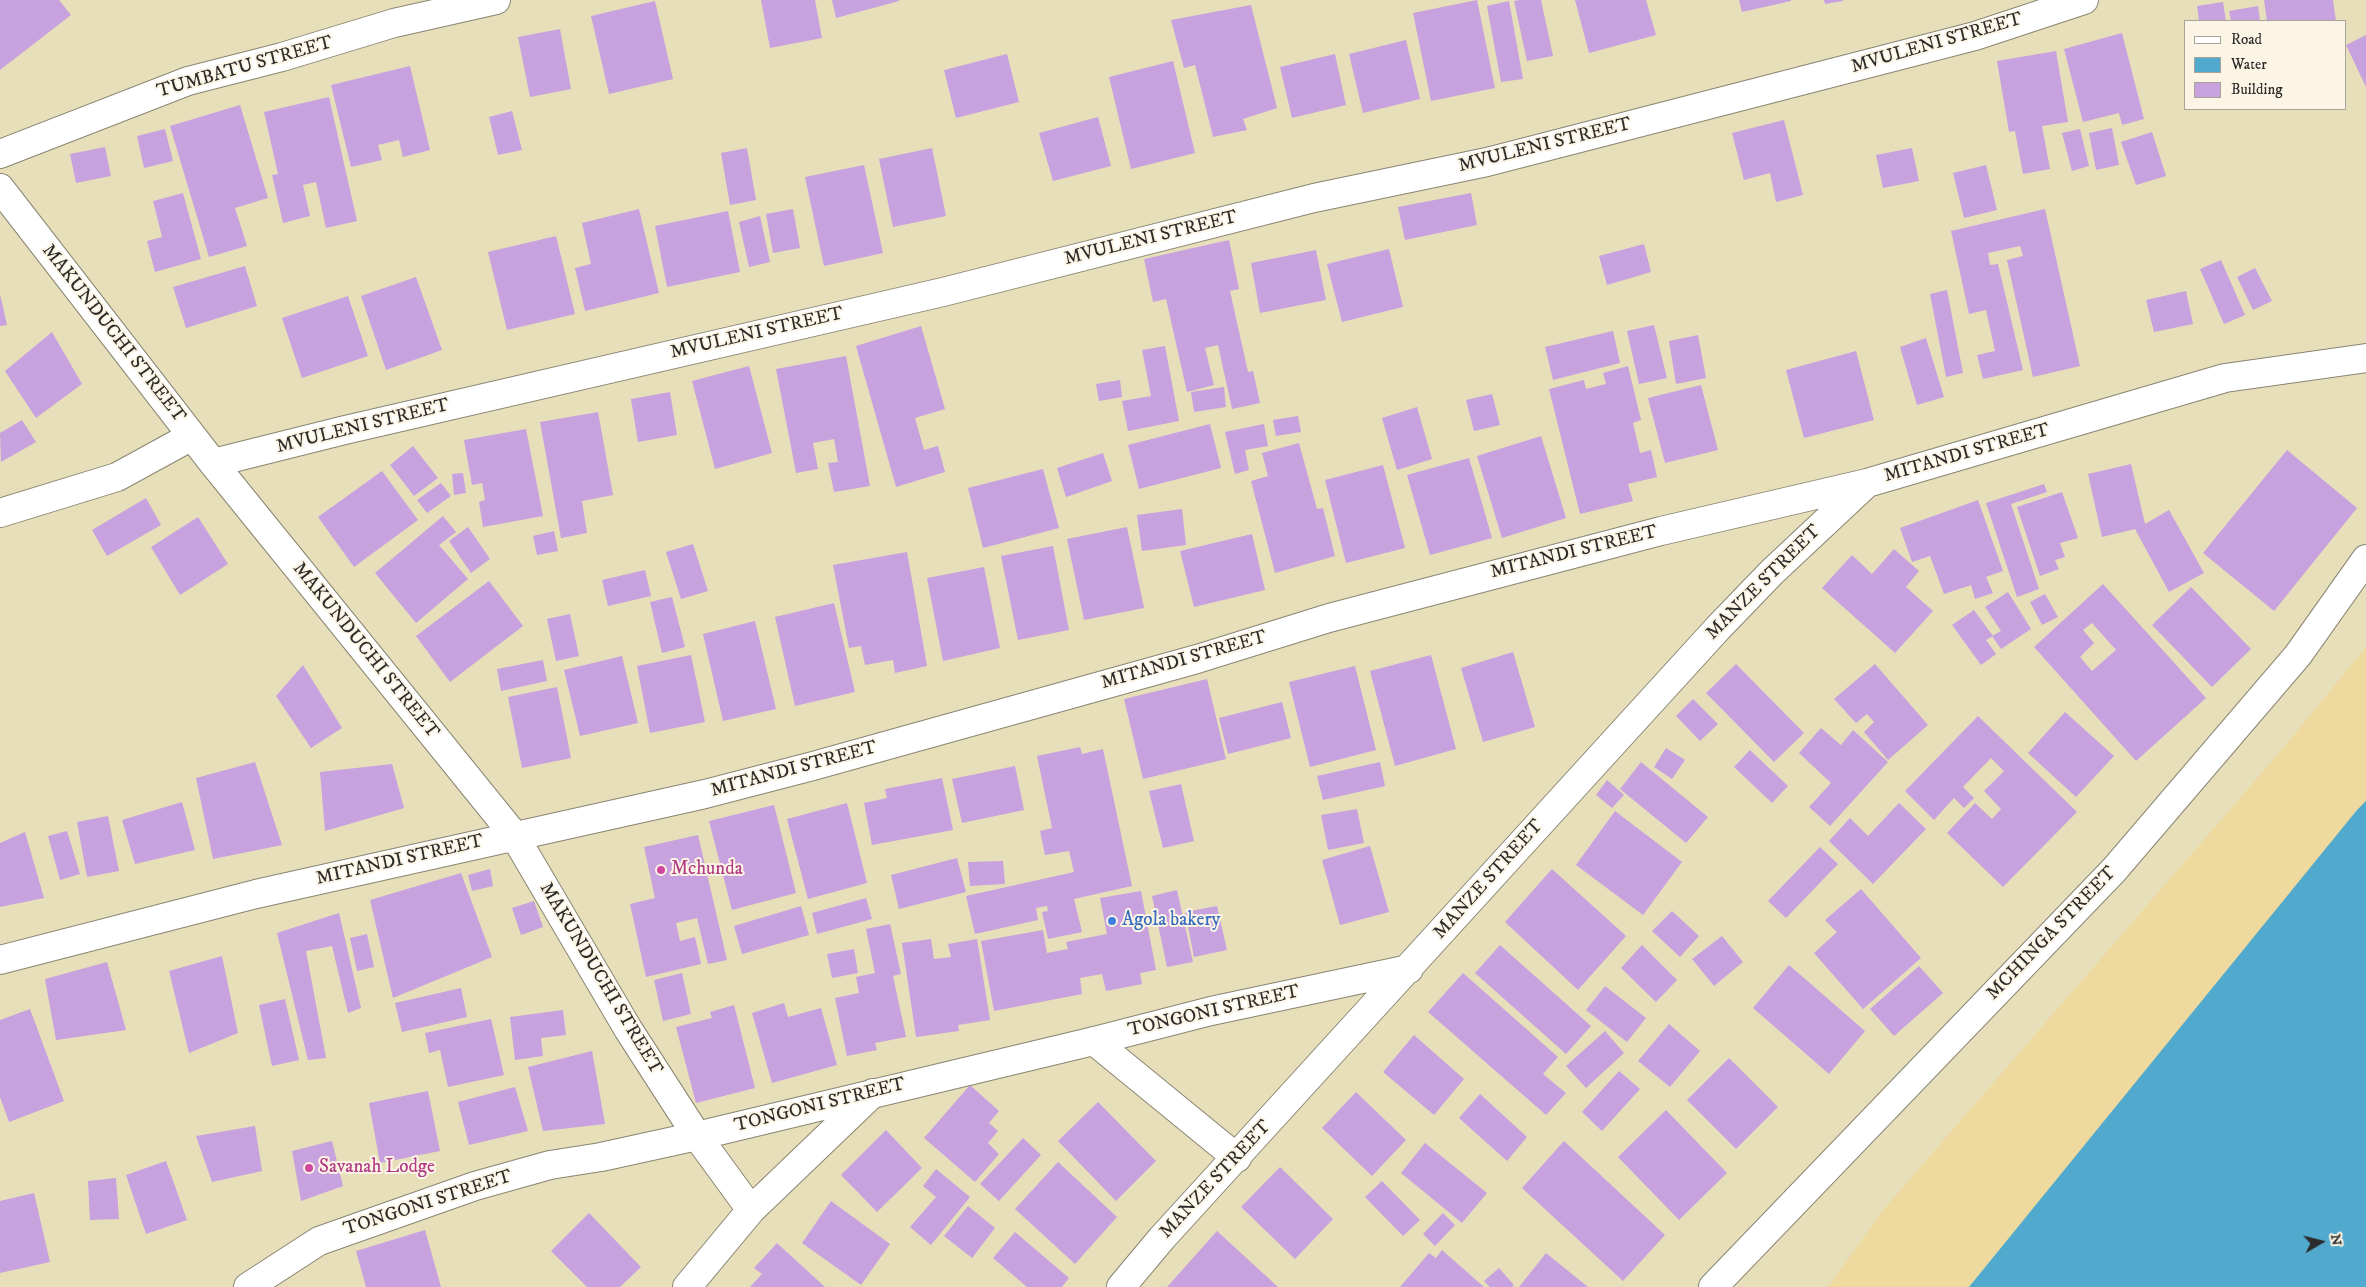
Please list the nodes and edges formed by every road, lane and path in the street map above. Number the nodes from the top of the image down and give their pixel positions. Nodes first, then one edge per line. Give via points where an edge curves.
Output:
1 (496, 0) edge
2 (2084, 0) edge
3 (0, 154) edge
4 (0, 188) edge
5 (2366, 358) edge
6 (192, 436) junction
7 (213, 463) junction
8 (1867, 483) junction
9 (0, 513) edge
10 (2366, 559) edge
11 (514, 836) junction
12 (0, 960) edge
13 (1409, 969) junction
14 (1094, 1041) junction
15 (874, 1092) junction
16 (697, 1136) junction
17 (1237, 1158) junction
18 (750, 1210) junction
19 (248, 1287) edge
20 (687, 1287) edge
21 (1121, 1287) edge
22 (1713, 1287) edge

1 - 3 street, TUMBATU STREET via 394,23 188,81
2 - 7 street, MVULENI STREET via 1975,36 1497,160 1314,198 944,292
4 - 6 street, MAKUNDUCHI STREET
5 - 8 street, MITANDI STREET via 2225,378
6 - 7 street, MAKUNDUCHI STREET
6 - 9 street via 117,477
7 - 11 street, MAKUNDUCHI STREET
8 - 11 street, MITANDI STREET via 1670,529 1329,618 1197,659 706,794
8 - 13 street, MANZE STREET via 1718,628
10 - 22 street, MCHINGA STREET via 2298,655 2114,870
11 - 12 street, MITANDI STREET via 256,894
11 - 16 street, MAKUNDUCHI STREET via 628,1029
13 - 14 street, TONGONI STREET via 1210,1011
13 - 17 street, MANZE STREET
14 - 15 street, TONGONI STREET
14 - 17 street
15 - 16 street, TONGONI STREET
15 - 18 street
16 - 18 street, MAKUNDUCHI STREET
16 - 19 street, TONGONI STREET via 550,1165 475,1186 319,1241
17 - 21 street, MANZE STREET
18 - 20 street

